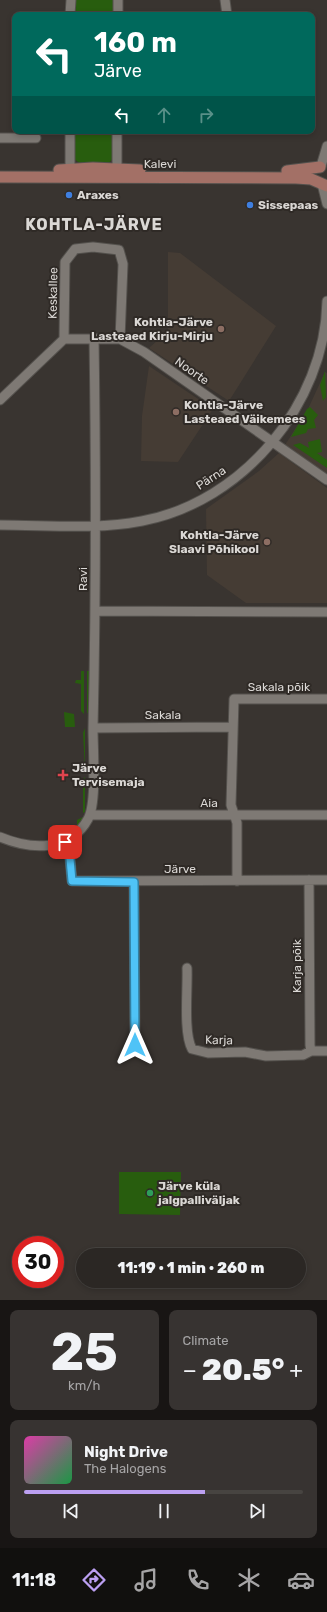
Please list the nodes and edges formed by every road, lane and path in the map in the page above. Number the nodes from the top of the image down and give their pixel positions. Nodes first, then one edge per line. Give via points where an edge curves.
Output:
1 (70, 0) edge
2 (118, 0) edge
3 (225, 0) edge
4 (70, 12) edge
5 (118, 12) edge
6 (226, 12) edge
7 (70, 134) edge
8 (117, 134) edge
9 (0, 138) edge
10 (36, 138) dead end
11 (327, 146) edge
12 (323, 166) edge
13 (117, 169) junction
14 (0, 171) edge
15 (70, 173) junction
16 (0, 177) edge
17 (100, 177) junction
18 (323, 184) edge
19 (327, 204) edge
20 (327, 301) edge
21 (94, 338) junction
22 (120, 338) junction
23 (64, 339) junction
24 (0, 400) edge
25 (274, 442) junction
26 (327, 480) edge
27 (0, 525) edge
28 (95, 526) junction
29 (95, 610) junction
30 (327, 612) edge
31 (327, 699) edge
32 (232, 727) junction
33 (93, 728) junction
34 (235, 815) junction
35 (327, 815) edge
36 (89, 817) junction
37 (0, 837) edge
38 (65, 842) junction
39 (309, 880) junction
40 (327, 880) edge
41 (237, 881) junction
42 (134, 882) junction
43 (188, 968) dead end
44 (135, 1045) dead end
45 (311, 1051) junction
46 (327, 1051) edge

1 - 4 street
2 - 5 street
3 - 6 street
7 - 15 street
8 - 13 street
9 - 10 street
11 - 12 street
12 - 13 main road, Kalevi via 271,172
12 - 18 main road via 317,175
13 - 15 main road, Kalevi
13 - 17 street via 110,175
14 - 15 main road, Kalevi
15 - 16 main road, Kalevi
15 - 17 main road, Kalevi
17 - 18 main road, Kalevi via 301,178
18 - 19 street
20 - 25 street, Pärna via 325,328 310,379
21 - 22 street
21 - 23 street
21 - 28 street, Ravi
22 - 23 street, Keskallee via 123,264 120,250 93,247 75,249 65,262
22 - 25 street, Noorte
23 - 24 street
25 - 26 street, Noorte
25 - 28 street, Pärna via 249,467 216,493 150,520
27 - 28 street, Pärna
28 - 29 street, Ravi
29 - 30 street
29 - 33 street, Ravi
31 - 32 street, Sakala põik via 234,699
32 - 33 street, Sakala
32 - 34 street via 231,805
33 - 36 street, Ravi
34 - 35 street, Aia
34 - 36 street, Aia
34 - 41 street via 238,830
36 - 38 street via 78,832
37 - 38 street via 32,846
38 - 42 street, Järve via 72,881
39 - 40 street, Järve
39 - 41 street, Järve
39 - 45 street, Karja põik
41 - 42 street, Järve
42 - 44 street
43 - 45 street, Karja via 188,1032 192,1049 208,1053 245,1052 266,1056 303,1055
45 - 46 street, Karja

